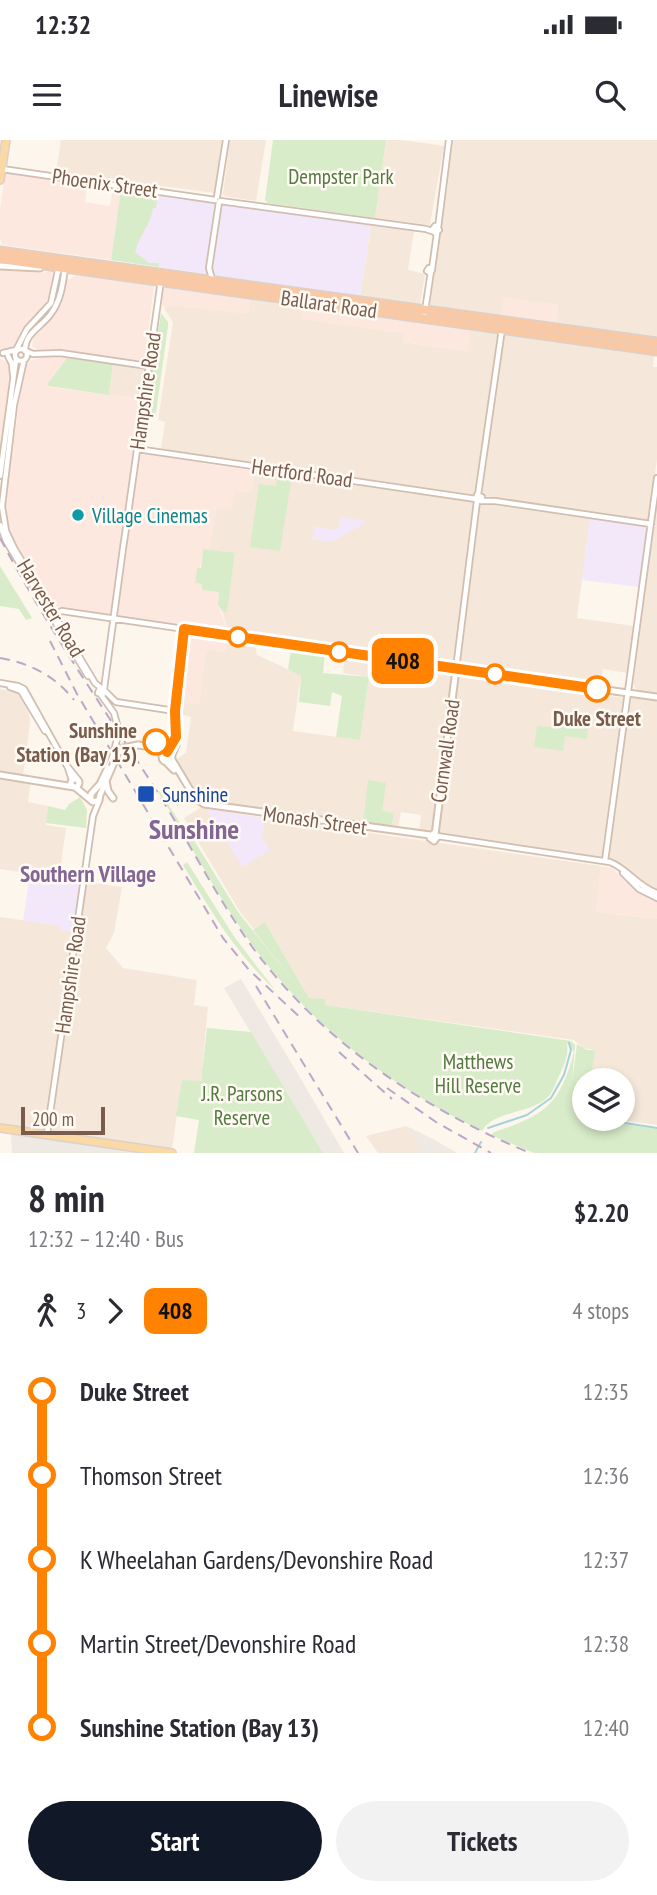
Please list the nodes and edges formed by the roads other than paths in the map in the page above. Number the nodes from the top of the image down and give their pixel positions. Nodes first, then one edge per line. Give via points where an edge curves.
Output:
1 (6, 140) edge
2 (226, 140) edge
3 (449, 140) edge
4 (2, 169) junction
5 (0, 180) edge
6 (218, 199) junction
7 (434, 230) junction
8 (0, 250) edge
9 (0, 259) edge
10 (61, 265) junction
11 (0, 266) edge
12 (209, 268) junction
13 (161, 277) junction
14 (212, 279) junction
15 (193, 280) junction
16 (425, 314) junction
17 (502, 325) junction
18 (657, 342) edge
19 (16, 350) junction
20 (25, 351) junction
21 (657, 351) edge
22 (4, 354) edge
23 (41, 354) junction
24 (16, 359) junction
25 (24, 360) junction
26 (148, 366) junction
27 (13, 380) junction
28 (138, 449) junction
29 (160, 452) junction
30 (135, 461) junction
31 (0, 476) edge
32 (657, 478) edge
33 (479, 498) junction
34 (651, 523) junction
35 (0, 525) edge
36 (53, 614) junction
37 (113, 619) junction
38 (184, 629) junction
39 (456, 669) junction
40 (630, 680) junction
41 (0, 684) edge
42 (102, 690) junction
43 (628, 694) junction
44 (645, 696) junction
45 (657, 697) edge
46 (175, 711) junction
47 (167, 757) junction
48 (111, 763) junction
49 (0, 775) edge
50 (106, 781) junction
51 (75, 783) junction
52 (92, 796) junction
53 (100, 797) junction
54 (113, 798) dead end
55 (93, 816) junction
56 (433, 836) junction
57 (605, 861) junction
58 (657, 896) edge
59 (0, 1128) edge
60 (47, 1135) junction
61 (172, 1153) edge

1 - 4 main road
2 - 6 street
3 - 7 street
4 - 5 main road
4 - 6 street, Phoenix Street
6 - 7 street, Phoenix Street
6 - 12 street
7 - 16 street
8 - 10 highway, Ballarat Road
9 - 10 highway, Ballarat Road
10 - 11 main road
10 - 13 highway, Ballarat Road
10 - 13 highway, Ballarat Road
10 - 19 street via 53,299
10 - 20 street via 56,306 28,338
12 - 14 street
12 - 15 street
13 - 15 highway, Ballarat Road
13 - 26 street, Hampshire Road
14 - 15 highway, Ballarat Road
14 - 16 highway, Ballarat Road
15 - 16 highway, Ballarat Road
16 - 17 highway, Ballarat Road
17 - 18 highway, Ballarat Road
17 - 21 highway, Ballarat Road
17 - 33 street, Cornwall Road
19 - 20 street
19 - 22 street
19 - 24 street
20 - 23 street
20 - 25 street
22 - 24 street
22 - 27 street via 12,363
23 - 25 street
23 - 26 street
24 - 25 street
24 - 27 street
25 - 36 street, Harvester Road via 14,405 2,515 8,536
26 - 28 street, Hampshire Road
27 - 31 street
28 - 29 street, Hertford Road
28 - 30 street, Hampshire Road
29 - 30 street via 143,453
29 - 33 street, Hertford Road
30 - 37 street, Hampshire Road
32 - 34 street
33 - 34 street, Hertford Road
33 - 39 street, Cornwall Road
34 - 40 street
35 - 36 street, Harvester Road
36 - 37 street via 62,611
36 - 42 street, Harvester Road
37 - 38 street
37 - 42 street, Hampshire Road
38 - 39 street
38 - 46 street
39 - 43 main road
39 - 56 main road, Cornwall Road
40 - 43 street
40 - 44 street
41 - 51 street via 21,691
42 - 46 street via 116,702
42 - 48 street, Hampshire Road, bridge via 119,732
43 - 44 main road
43 - 57 street
44 - 45 main road
46 - 47 street via 176,737
47 - 48 main road, Hampshire Road, bridge via 138,745 123,748
47 - 56 main road, Monash Street via 192,800 203,805
48 - 50 main road, Hampshire Road
48 - 52 main road, Hampshire Road
49 - 51 main road
50 - 53 main road, Hampshire Road
50 - 54 main road
51 - 52 main road
52 - 53 main road
52 - 53 main road
52 - 55 street, Hampshire Road
53 - 55 street, Hampshire Road
55 - 60 street, Hampshire Road
56 - 57 street, Monash Street
57 - 58 street via 618,865
59 - 60 main road
60 - 61 main road

